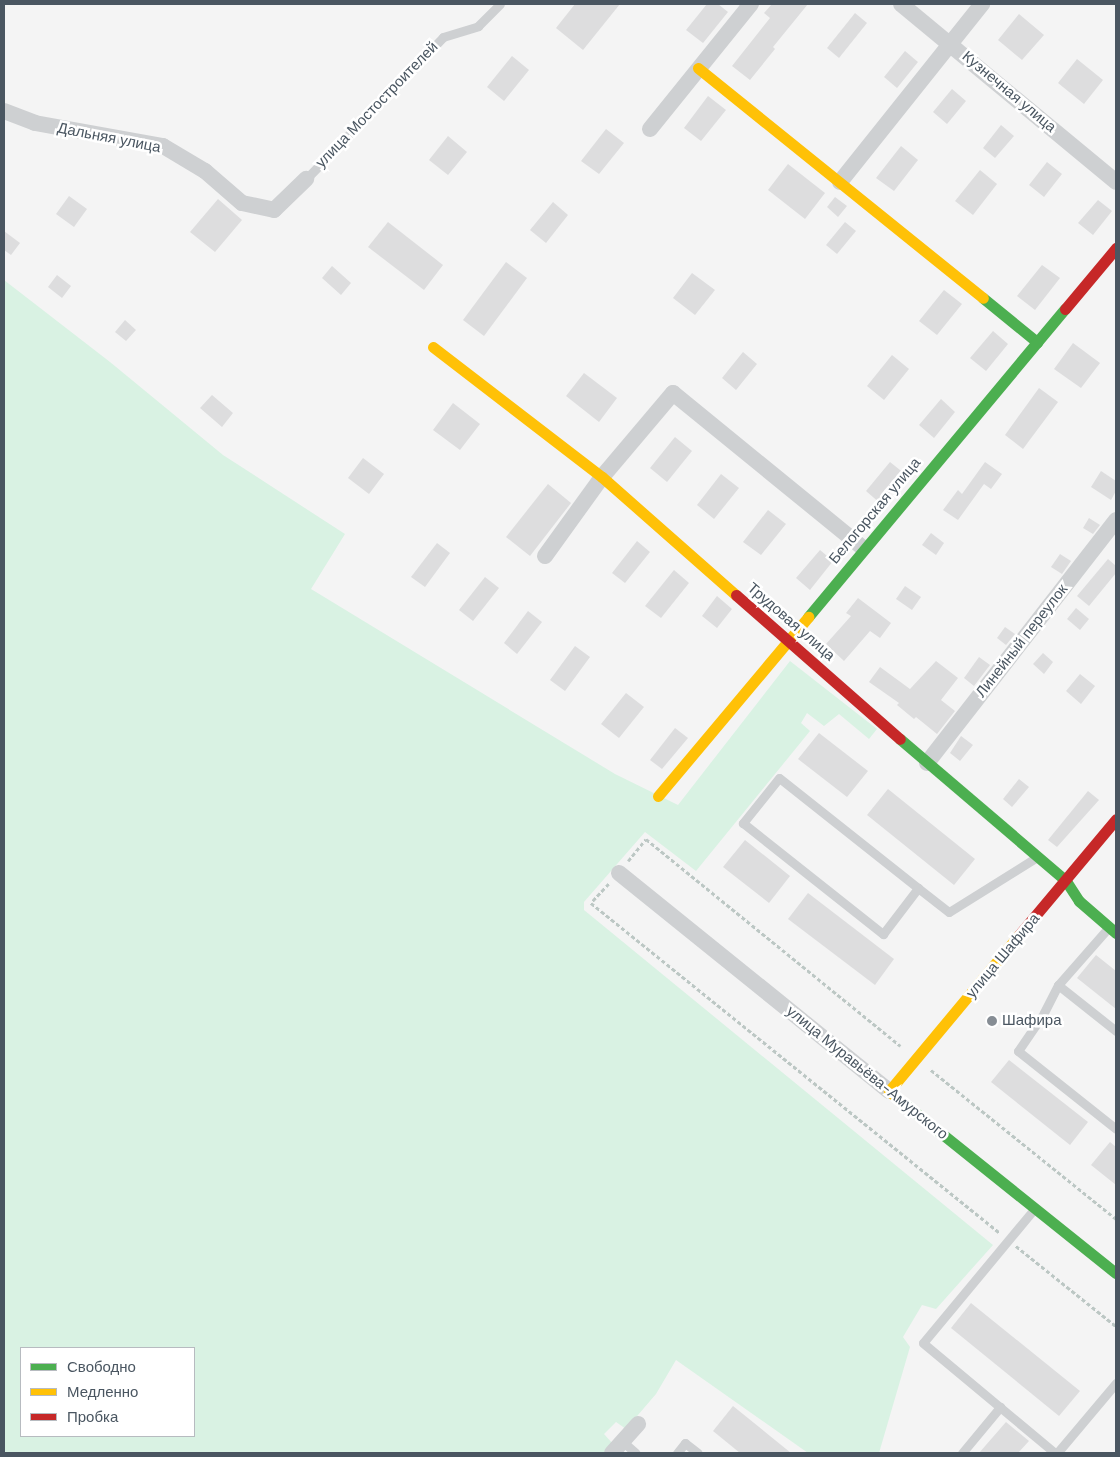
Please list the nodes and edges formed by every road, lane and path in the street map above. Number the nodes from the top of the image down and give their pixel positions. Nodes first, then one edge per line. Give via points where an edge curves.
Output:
1 (500, 4) edge
2 (751, 4) edge
3 (901, 4) edge
4 (982, 4) edge
5 (950, 44) junction
6 (698, 68) junction
7 (4, 111) edge
8 (650, 128) dead end
9 (306, 179) joint
10 (840, 182) junction
11 (1116, 182) edge
12 (1116, 248) edge
13 (1037, 342) junction
14 (434, 346) dead end
15 (602, 477) junction
16 (1116, 520) edge
17 (863, 548) junction
18 (546, 556) dead end
19 (787, 638) junction
20 (927, 763) junction
21 (658, 796) dead end
22 (1116, 819) edge
23 (1037, 857) junction
24 (619, 872) dead end
25 (1066, 881) junction
26 (918, 888) junction
27 (1113, 930) edge
28 (1058, 985) junction
29 (1116, 1030) edge
30 (889, 1091) junction
31 (1116, 1130) edge
32 (1036, 1208) junction
33 (1116, 1273) edge
34 (1116, 1383) edge
35 (1000, 1407) junction
36 (638, 1424) dead end
37 (617, 1447) edge
38 (636, 1453) edge
39 (677, 1453) edge
40 (698, 1453) edge
41 (962, 1453) edge
42 (1056, 1453) edge

1 - 9 lane, улица Мостостроителей via 478,26 443,37
2 - 6 street
3 - 5 street, Кузнечная улица
4 - 5 street
5 - 10 street
5 - 11 street, Кузнечная улица
6 - 8 street
6 - 10 street
7 - 9 street, Дальняя улица via 35,123 163,146 205,171 242,203 274,210
10 - 13 street
12 - 13 street, Белогорская улица
13 - 17 street, Белогорская улица
14 - 15 street, Трудовая улица
15 - 17 street via 672,393
15 - 18 street
15 - 19 street, Трудовая улица
16 - 20 street, Линейный переулок
17 - 19 street, Белогорская улица
19 - 20 street, Трудовая улица
19 - 21 street, Белогорская улица
20 - 23 street, Трудовая улица
22 - 25 street, улица Шафира
23 - 25 street, Трудовая улица
23 - 26 lane via 949,912
24 - 30 street, улица Муравьёва-Амурского
25 - 27 street, Трудовая улица via 1080,901
25 - 30 street, улица Шафира
26 - 26 lane via 883,934 743,823 779,778
27 - 28 lane
28 - 29 lane
28 - 31 lane via 1044,1014 1018,1051
30 - 32 street, улица Муравьёва-Амурского
32 - 33 street, улица Муравьёва-Амурского
32 - 35 lane via 923,1343
34 - 42 lane
35 - 41 lane
35 - 42 lane
36 - 37 street
37 - 38 lane
39 - 40 lane via 685,1443

